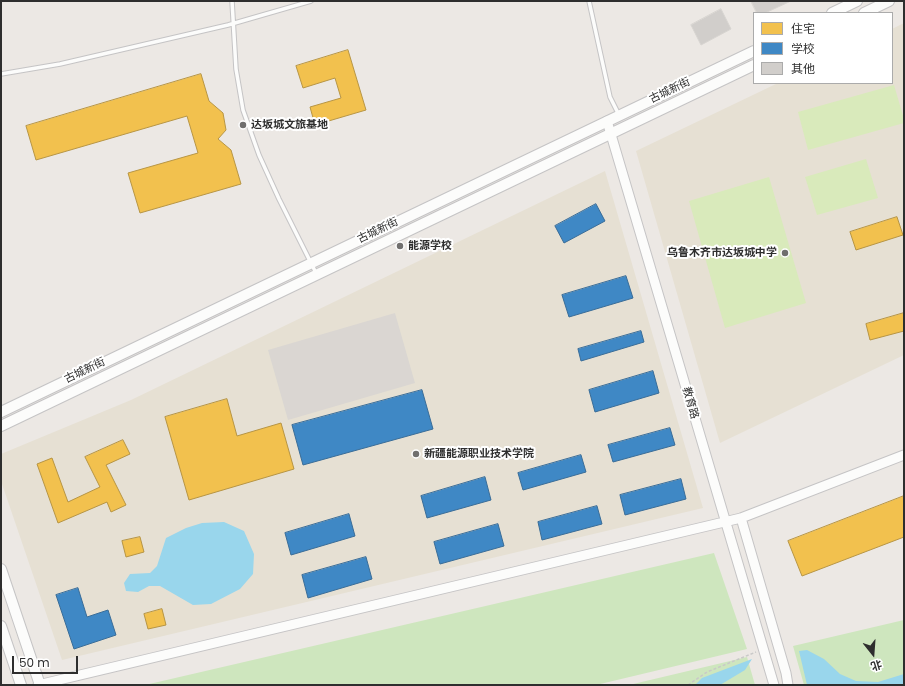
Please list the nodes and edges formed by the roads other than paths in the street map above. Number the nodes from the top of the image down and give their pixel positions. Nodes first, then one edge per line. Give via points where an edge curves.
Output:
1 (232, 1) edge
2 (311, 1) edge
3 (589, 1) edge
4 (857, 1) edge
5 (889, 1) edge
6 (834, 12) edge
7 (866, 12) edge
8 (234, 24) junction
9 (753, 50) edge
10 (753, 65) edge
11 (1, 74) edge
12 (619, 115) junction
13 (607, 121) junction
14 (611, 133) junction
15 (311, 263) junction
16 (316, 275) junction
17 (1, 412) edge
18 (1, 426) edge
19 (904, 455) edge
20 (741, 518) junction
21 (725, 521) junction
22 (1, 569) edge
23 (1, 626) edge
24 (21, 685) edge
25 (40, 685) edge
26 (774, 685) edge
27 (788, 685) edge

1 - 8 lane
2 - 8 lane
3 - 12 lane via 610,97
4 - 6 main road
5 - 7 main road
8 - 11 lane via 60,64
8 - 15 lane via 236,69 243,110 259,155
9 - 12 main road, 古城新街
10 - 14 main road, 古城新街
12 - 13 main road, 古城新街
13 - 14 street, 教育路
13 - 15 main road, 古城新街
14 - 16 main road, 古城新街
14 - 21 street, 教育路
15 - 16 lane
15 - 17 main road, 古城新街
16 - 18 main road, 古城新街
19 - 20 street
20 - 21 street
20 - 27 street
21 - 25 street
21 - 26 street, 教育路
22 - 25 main road
23 - 24 main road

